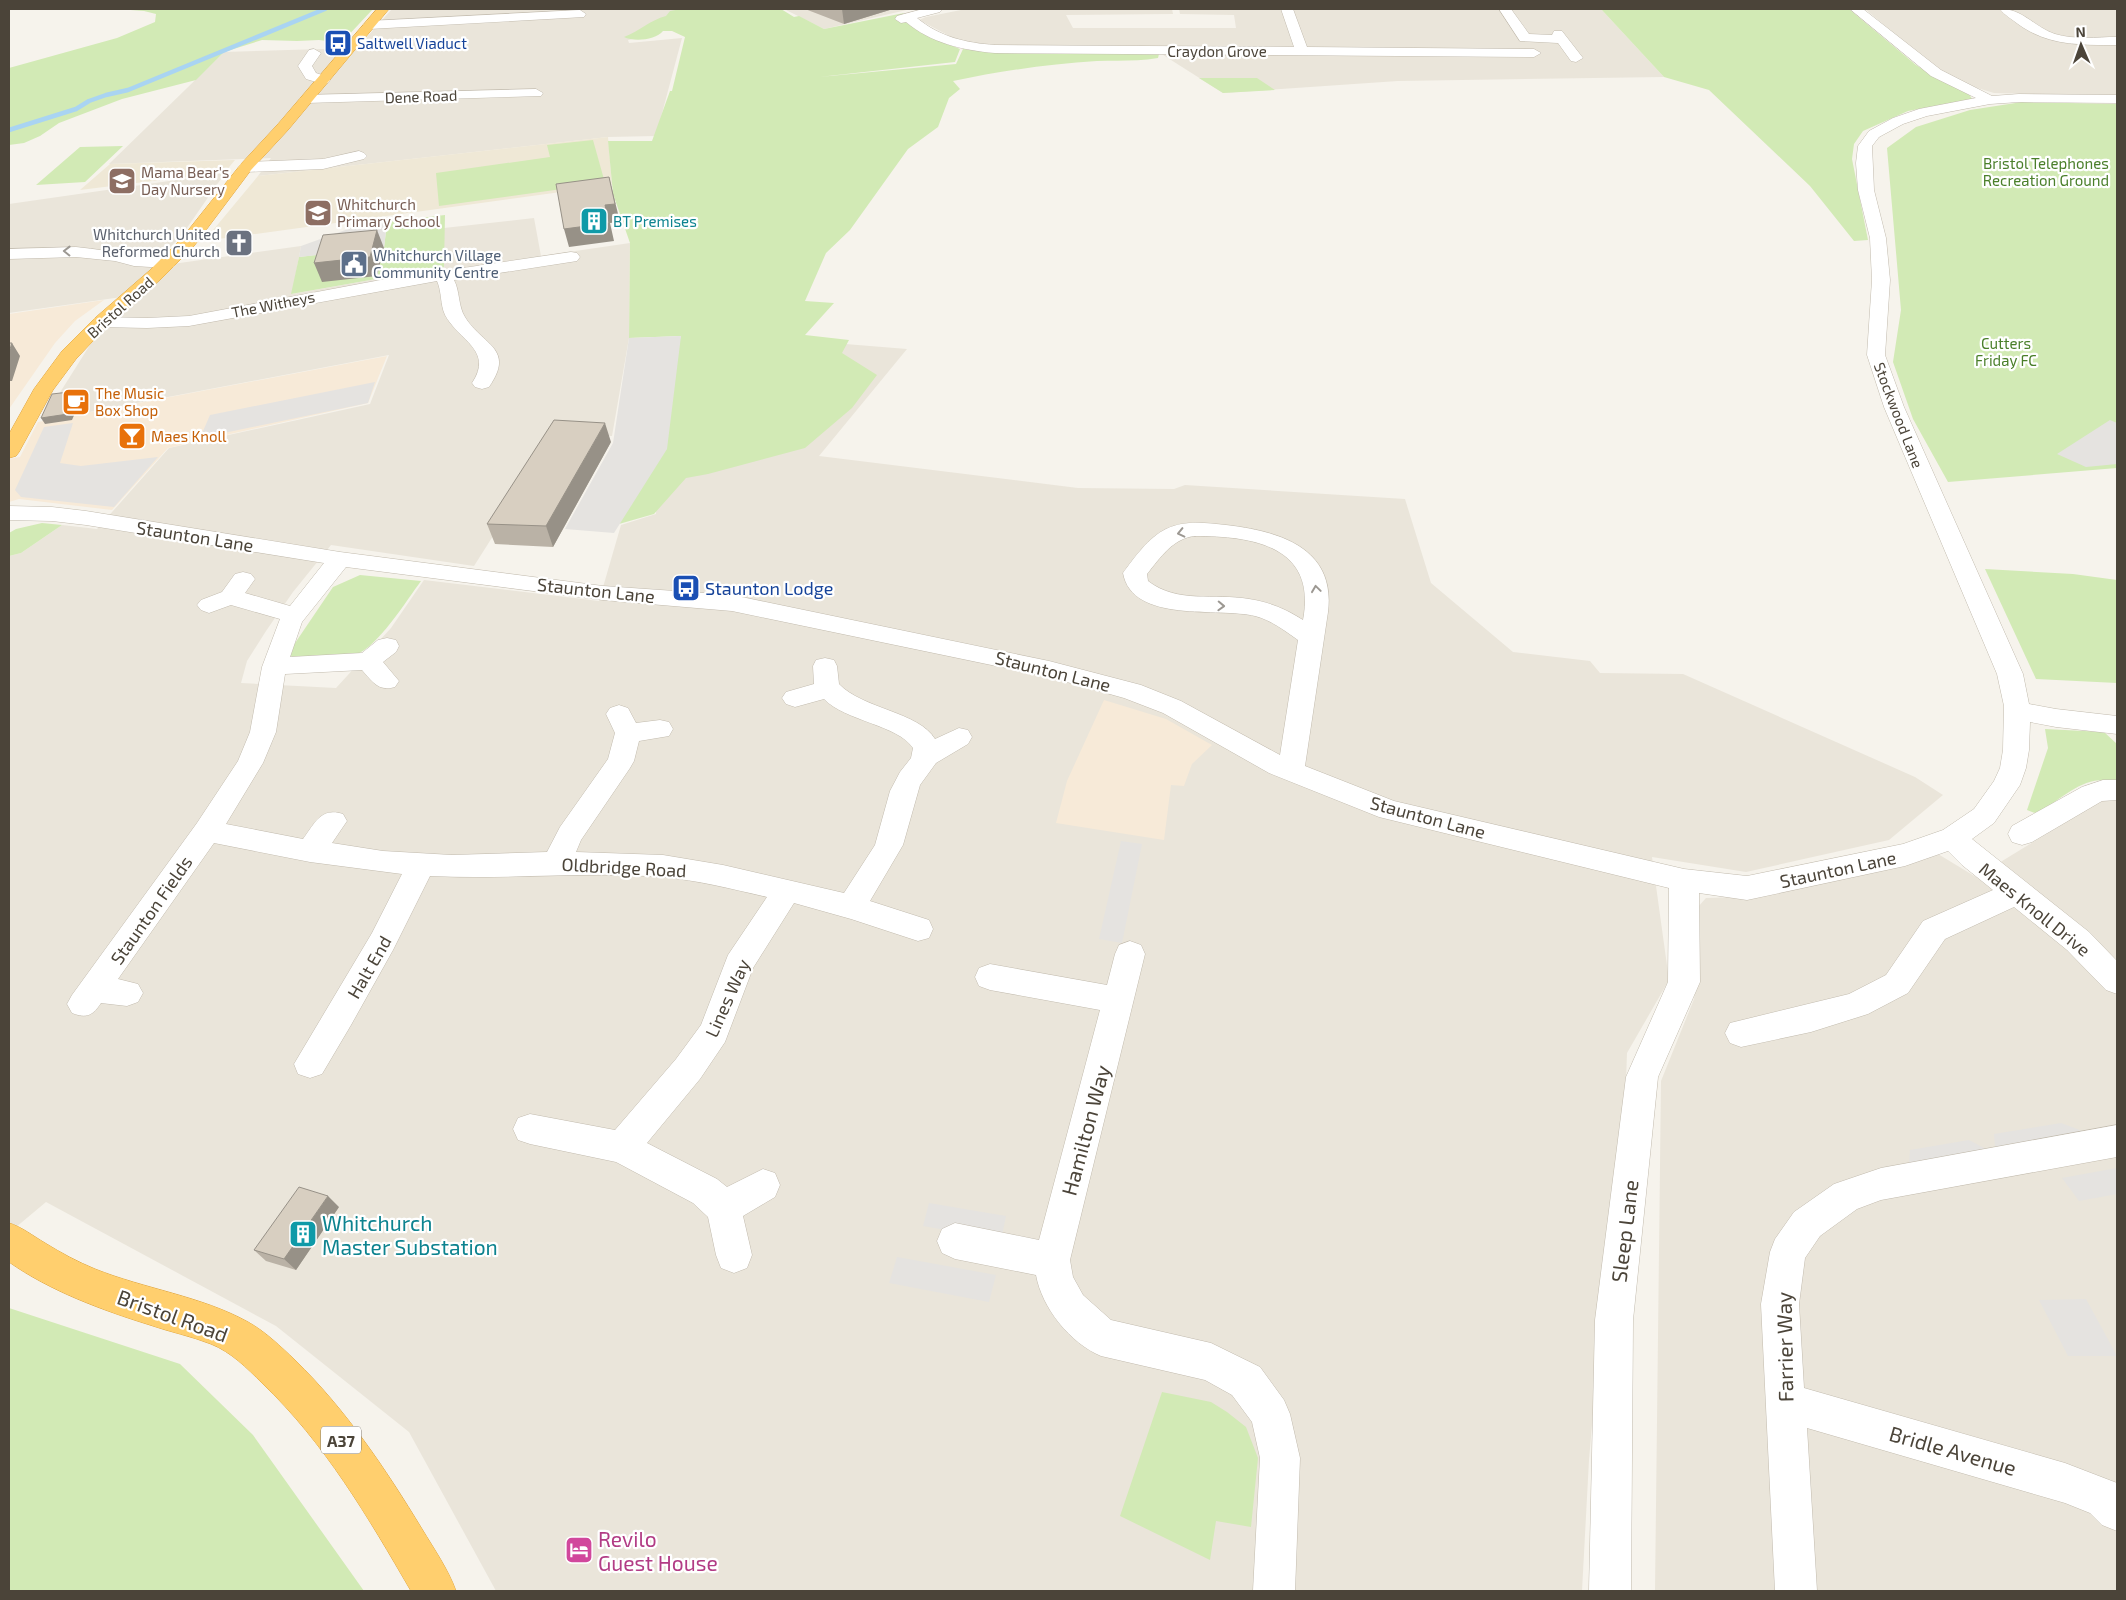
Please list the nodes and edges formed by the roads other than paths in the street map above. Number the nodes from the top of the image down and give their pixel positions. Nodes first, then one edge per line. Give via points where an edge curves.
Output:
1 (383, 9) edge
2 (936, 9) edge
3 (1288, 9) edge
4 (1505, 9) edge
5 (1856, 9) edge
6 (2006, 9) edge
7 (580, 14) dead end
8 (369, 25) junction
9 (2117, 40) edge
10 (1302, 51) junction
11 (314, 53) dead end
12 (1534, 53) dead end
13 (1576, 58) dead end
14 (323, 80) junction
15 (536, 93) dead end
16 (306, 99) junction
17 (2117, 99) edge
18 (1990, 100) junction
19 (359, 156) dead end
20 (246, 167) junction
21 (9, 254) edge
22 (571, 257) dead end
23 (167, 263) junction
24 (443, 276) junction
25 (101, 322) junction
26 (482, 383) dead end
27 (9, 452) edge
28 (9, 513) edge
29 (340, 559) junction
30 (228, 594) dead end
31 (295, 615) junction
32 (1311, 637) junction
33 (387, 646) dead end
34 (368, 661) junction
35 (274, 667) junction
36 (386, 681) dead end
37 (795, 698) dead end
38 (2016, 710) junction
39 (2117, 724) edge
40 (660, 728) dead end
41 (959, 737) dead end
42 (2016, 750) joint
43 (926, 756) junction
44 (1291, 771) junction
45 (2117, 790) edge
46 (333, 821) dead end
47 (206, 831) junction
48 (2022, 834) dead end
49 (1953, 838) junction
50 (310, 851) junction
51 (556, 863) junction
52 (421, 865) junction
53 (1684, 880) junction
54 (786, 890) junction
55 (2015, 893) junction
56 (851, 907) junction
57 (918, 929) dead end
58 (1130, 954) dead end
59 (990, 977) dead end
60 (2117, 981) edge
61 (126, 993) dead end
62 (1119, 1000) junction
63 (1741, 1033) dead end
64 (310, 1064) dead end
65 (530, 1129) dead end
66 (2117, 1141) edge
67 (622, 1146) junction
68 (763, 1184) dead end
69 (724, 1208) junction
70 (9, 1240) edge
71 (955, 1241) dead end
72 (734, 1255) dead end
73 (1052, 1260) junction
74 (1784, 1402) junction
75 (2117, 1510) edge
76 (435, 1591) edge
77 (1274, 1591) edge
78 (1610, 1591) edge
79 (1796, 1591) edge

1 - 8 highway, Bristol Road
2 - 10 street, Craydon Grove via 906,17 945,40 977,48
3 - 10 street
4 - 13 street via 1525,38 1559,36
5 - 18 street via 1936,72
6 - 9 street via 2041,33 2056,38
7 - 8 street
8 - 14 highway, Bristol Road
10 - 12 street, Craydon Grove
11 - 14 street via 305,66 311,76
14 - 16 highway, Bristol Road
15 - 16 street, Dene Road
16 - 20 highway, Bristol Road
17 - 18 street, Stockwood Lane
18 - 38 street, Stockwood Lane via 1924,112 1898,121 1874,134 1866,146 1864,163 1866,190 1878,238 1881,280 1876,355 1897,416 2010,674
19 - 20 street via 323,164
20 - 23 highway, Bristol Road
23 -> 21 street via 69,251
22 - 24 street, The Witheys
23 - 25 highway, Bristol Road
24 - 25 street, The Witheys via 379,284 189,321
24 - 26 street via 448,281 454,315 467,334 480,343 498,364
25 - 27 highway, Bristol Road via 51,378
28 - 29 street, Staunton Lane via 86,518
29 - 31 street, Staunton Fields
29 - 44 street, Staunton Lane via 603,593 732,602 1049,669 1132,691 1172,707
30 - 31 street
31 - 35 street, Staunton Fields
32 -> 32 street via 1317,597 1315,582 1296,552 1281,543 1234,532 1204,530 1175,533 1136,572 1137,584 1148,593 1174,602 1264,610
32 - 44 street
33 - 34 street
34 - 35 street
34 - 36 street
35 - 47 street, Staunton Fields via 263,732 254,755
37 - 43 street via 827,678 864,712 910,730 922,739
38 - 39 street
38 - 42 street, Stockwood Lane
40 - 51 street via 624,723 621,761 570,835
41 - 43 street
42 - 49 street, Staunton Lane via 2006,786 1984,816
43 - 56 street via 906,784 890,844
44 - 53 street, Staunton Lane via 1389,810
45 - 48 street via 2092,794
46 - 50 street
47 - 50 street
47 - 61 street, Staunton Fields via 89,996
49 - 53 street, Staunton Lane via 1905,854 1747,888
49 - 55 street, Maes Knoll Drive
50 - 52 street, Oldbridge Road
51 - 52 street, Oldbridge Road
51 - 54 street, Oldbridge Road via 664,866
52 - 64 street, Halt End via 374,960
53 - 78 street, Sleep Lane via 1684,982 1642,1077 1614,1320
54 - 56 street, Oldbridge Road
54 - 67 street, Lines Way via 739,964 714,1032
55 - 60 street, Maes Knoll Drive via 2078,941
55 - 63 street via 1934,930 1897,984 1857,1005
56 - 57 street, Oldbridge Road
58 - 62 street, Hamilton Way
59 - 62 street
62 - 73 street, Hamilton Way
65 - 67 street
66 - 74 street, Farrier Way via 1881,1184 1846,1196 1807,1224 1788,1252 1780,1304
67 - 69 street via 705,1191
68 - 69 street
69 - 72 street
70 - 76 highway, Bristol Road / A37 via 79,1280 209,1324 234,1336 262,1356 327,1422 362,1470
71 - 73 street
73 - 77 street, Hamilton Way via 1056,1282 1070,1308 1101,1337 1211,1362 1246,1381 1270,1414 1280,1458
74 - 75 street, Bridle Avenue via 2065,1483 2104,1498
74 - 79 street, Farrier Way

